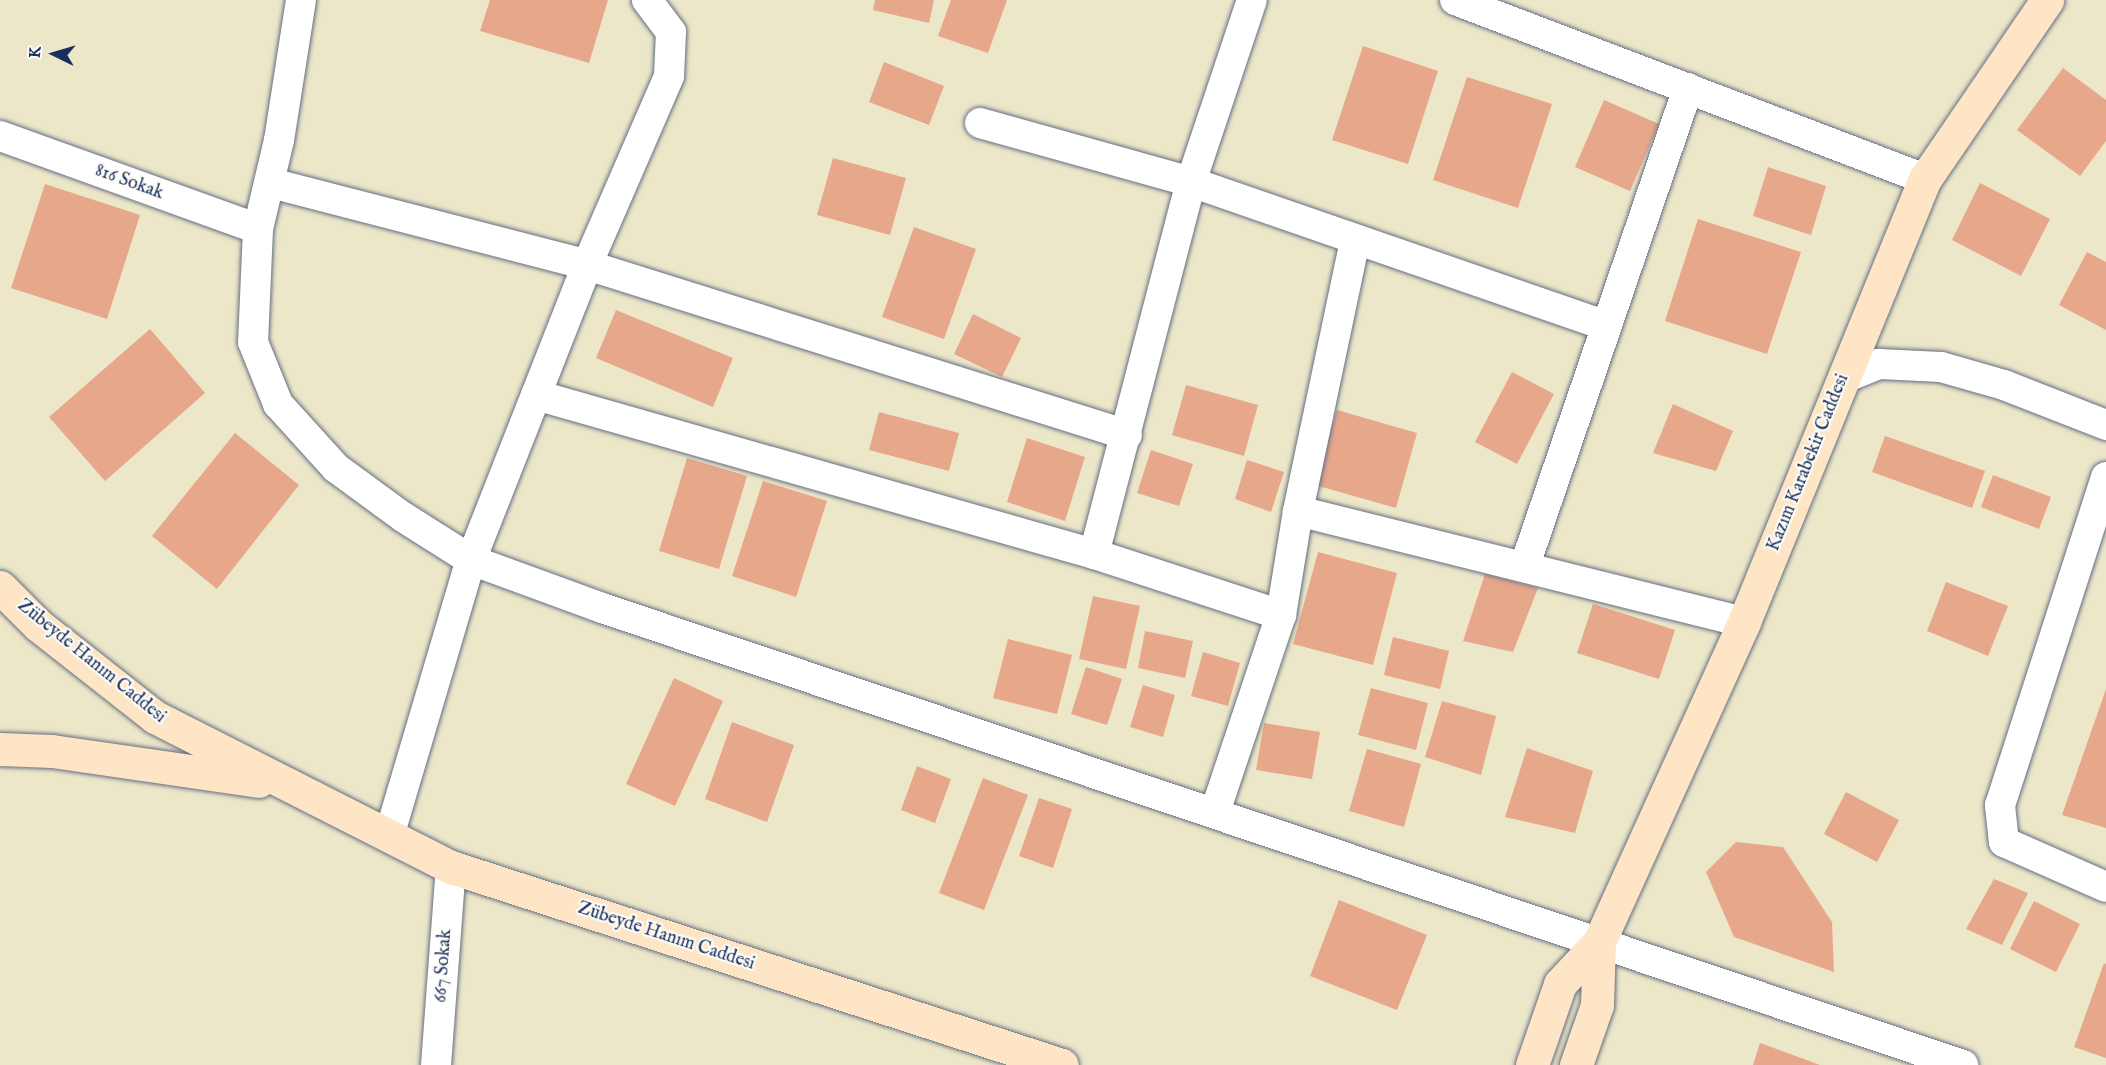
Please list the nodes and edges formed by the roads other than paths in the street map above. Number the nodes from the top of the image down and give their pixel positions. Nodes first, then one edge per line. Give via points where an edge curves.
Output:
1 (301, 0) edge
2 (647, 0) edge
3 (1252, 0) edge
4 (1455, 0) edge
5 (2047, 0) edge
6 (1688, 88) junction
7 (980, 123) dead end
8 (0, 136) edge
9 (1925, 179) junction
10 (1191, 182) junction
11 (271, 183) junction
12 (258, 230) junction
13 (1355, 241) junction
14 (587, 265) junction
15 (1604, 325) junction
16 (1844, 378) junction
17 (536, 395) junction
18 (2106, 425) edge
19 (1127, 435) junction
20 (2106, 477) edge
21 (1298, 511) junction
22 (1094, 554) junction
23 (471, 560) junction
24 (1525, 565) junction
25 (0, 587) edge
26 (1281, 615) junction
27 (1744, 622) junction
28 (0, 749) edge
29 (281, 784) junction
30 (1215, 812) junction
31 (389, 836) junction
32 (451, 867) junction
33 (2106, 887) edge
34 (1599, 942) junction
35 (436, 1065) edge
36 (1062, 1065) edge
37 (1532, 1065) edge
38 (1576, 1065) edge
39 (1962, 1065) edge

1 - 11 street
2 - 14 street via 670,32 669,76
3 - 10 street
4 - 6 street
5 - 9 street, Kazım Karabekir Caddesi
6 - 9 street
6 - 15 street
7 - 10 street
8 - 12 street, 816 Sokak
9 - 16 street, Kazım Karabekir Caddesi
10 - 13 street
10 - 19 street
11 - 12 street
11 - 14 street
12 - 23 street via 253,342 278,404 336,468
13 - 15 street
13 - 21 street
14 - 17 street
14 - 19 street
15 - 24 street
16 - 18 street via 1879,364 1941,367 2004,385
16 - 27 street, Kazım Karabekir Caddesi
17 - 22 street
17 - 23 street
19 - 22 street
20 - 33 street via 2000,805 2004,842
21 - 24 street
21 - 26 street
22 - 26 street
23 - 30 street via 602,608
23 - 31 street
24 - 27 street
25 - 29 street, Zübeyde Hanım Caddesi via 38,625 155,717
26 - 30 street
27 - 34 street, Kazım Karabekir Caddesi
28 - 29 street, Zübeyde Hanım Caddesi via 52,751
29 - 31 street, Zübeyde Hanım Caddesi
30 - 34 street
31 - 32 street, Zübeyde Hanım Caddesi
32 - 35 street, 667 Sokak
32 - 36 street, Zübeyde Hanım Caddesi
34 - 37 street via 1560,984
34 - 38 street via 1597,1005
34 - 39 street

